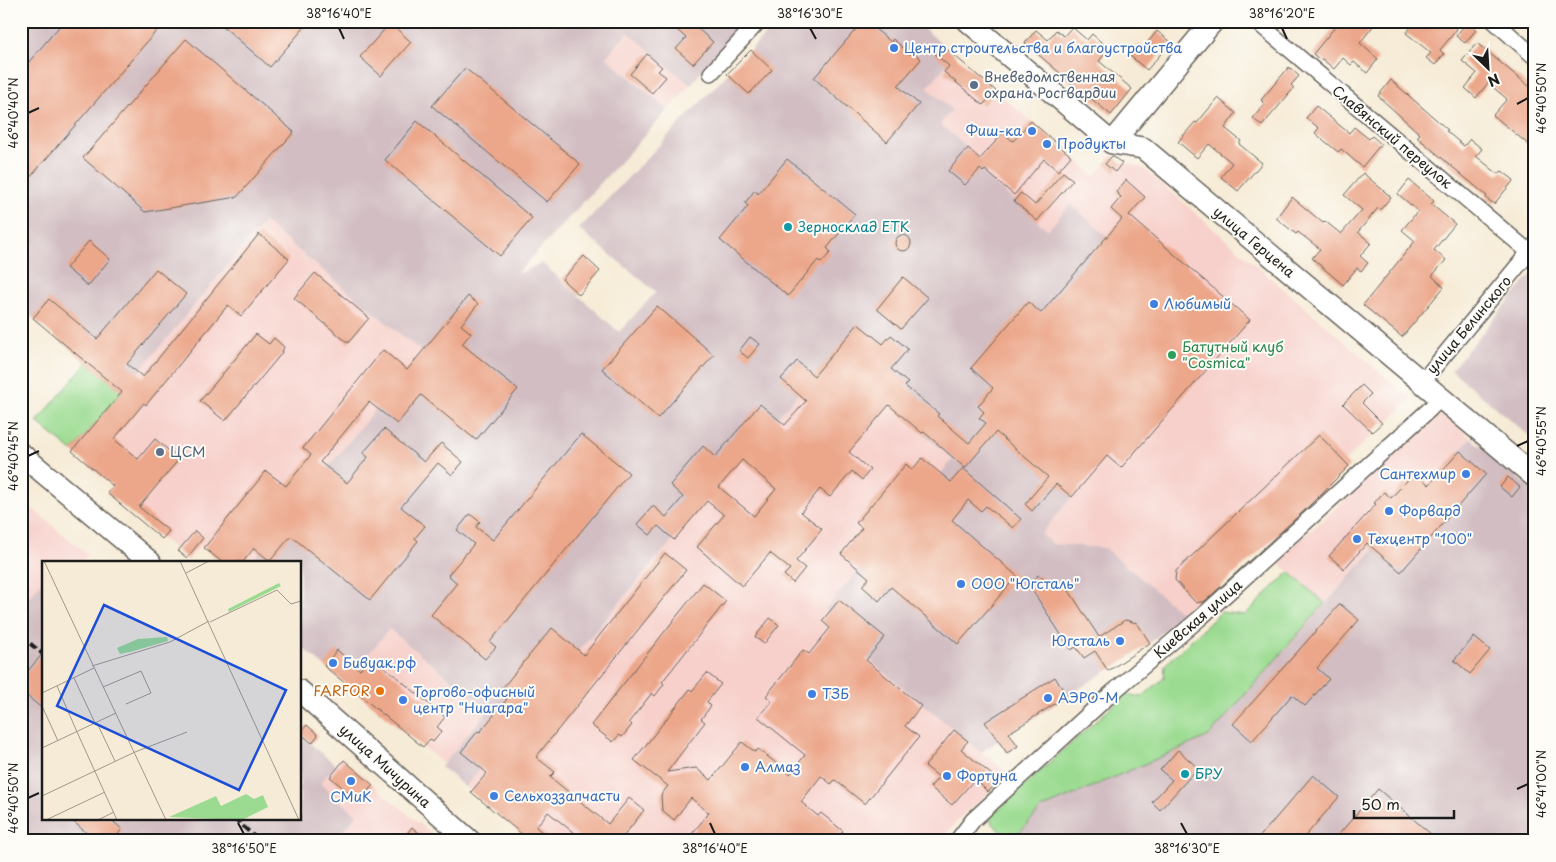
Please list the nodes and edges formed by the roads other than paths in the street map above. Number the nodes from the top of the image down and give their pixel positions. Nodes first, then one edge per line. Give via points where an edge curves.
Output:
1 (759, 21) edge
2 (968, 21) edge
3 (1213, 21) edge
4 (1256, 21) edge
5 (1494, 21) edge
6 (1535, 57) edge
7 (711, 73) dead end
8 (1137, 113) junction
9 (1112, 143) junction
10 (1143, 148) junction
11 (1532, 249) edge
12 (1422, 382) junction
13 (1440, 398) junction
14 (21, 454) edge
15 (1535, 477) edge
16 (149, 561) edge
17 (301, 692) edge
18 (470, 841) edge
19 (957, 841) edge

1 - 7 street
2 - 9 street
3 - 8 street
4 - 11 street, Славянский переулок
5 - 6 street
8 - 9 street
8 - 10 street
9 - 10 street
10 - 12 street, улица Герцена
11 - 12 street, улица Белинского
12 - 13 street, улица Герцена
13 - 15 street, улица Герцена
13 - 19 street, Киевская улица via 973,820
14 - 16 street
17 - 18 street, улица Мичурина

